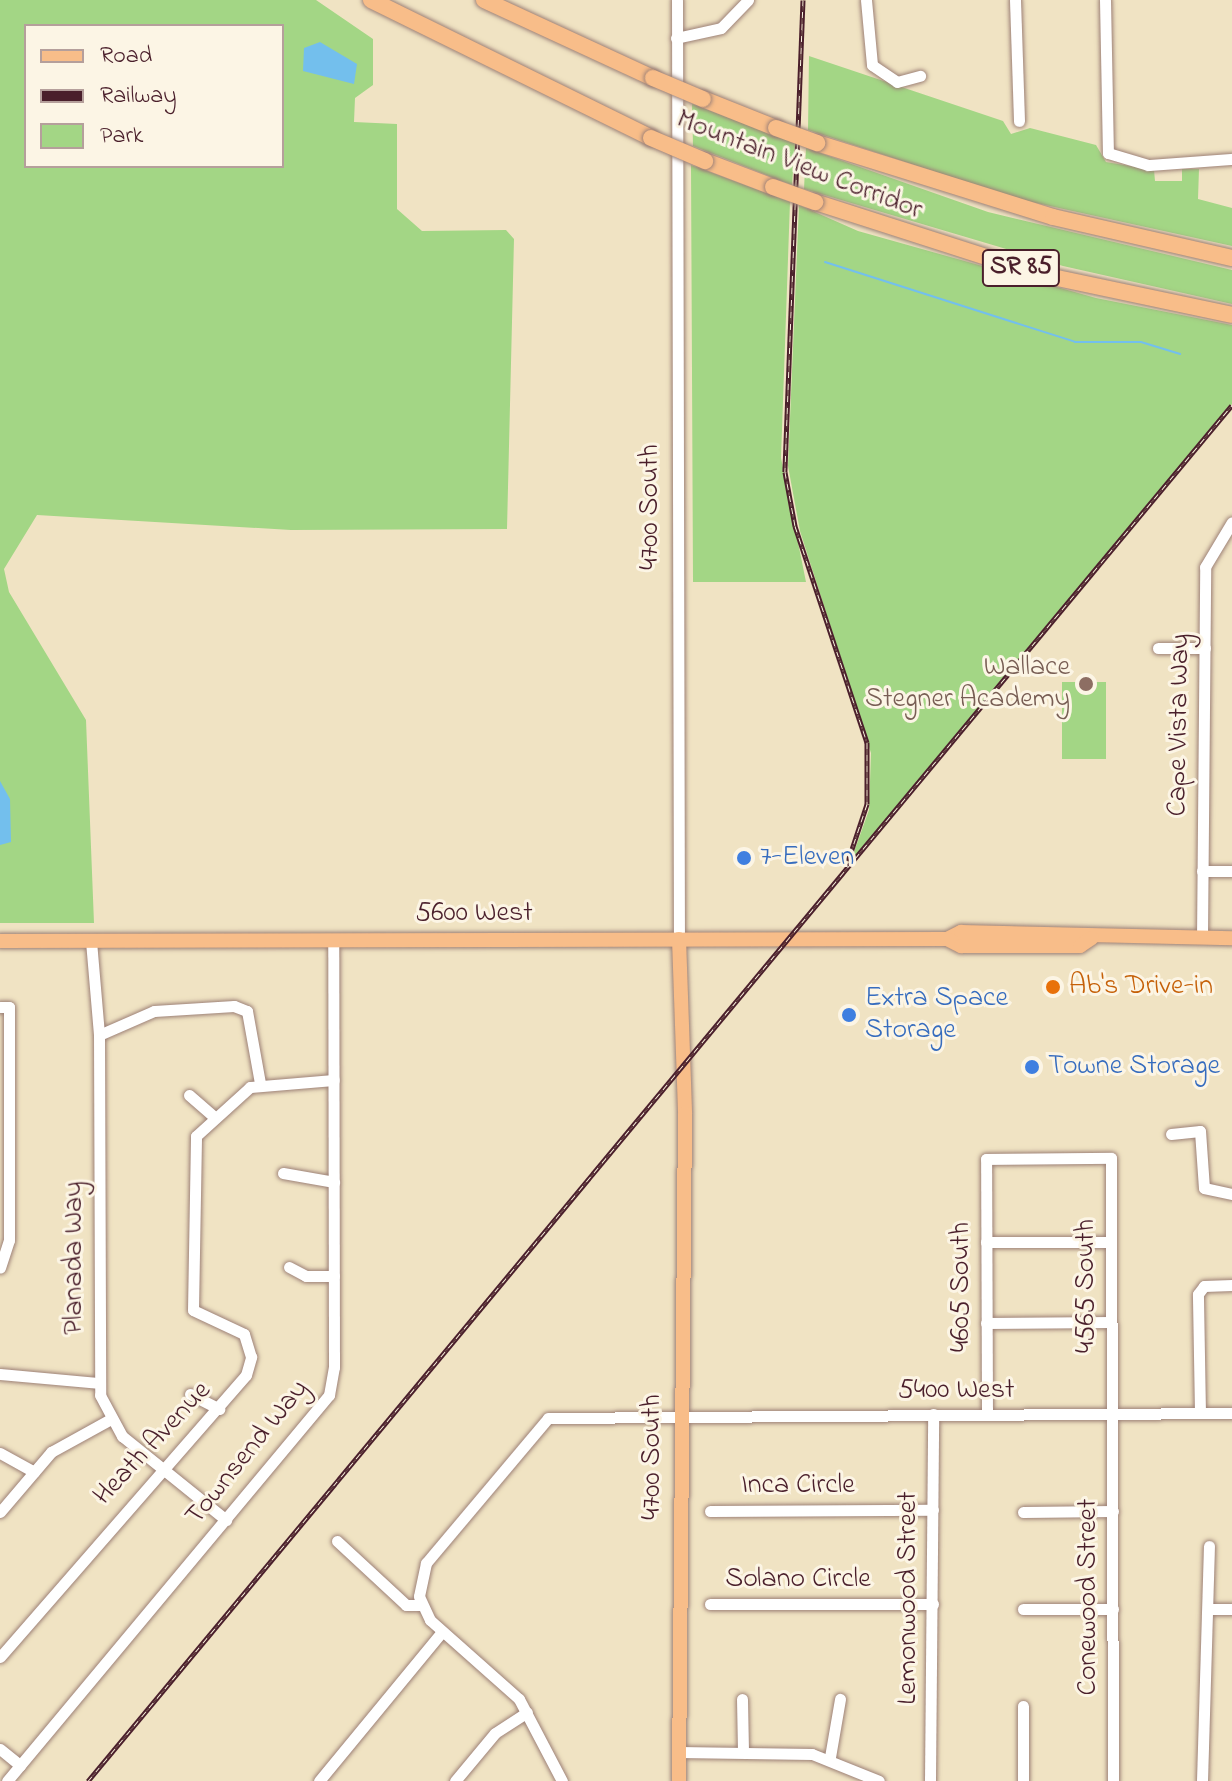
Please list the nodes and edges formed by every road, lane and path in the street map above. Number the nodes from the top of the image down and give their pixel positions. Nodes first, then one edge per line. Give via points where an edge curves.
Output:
1 (371, 0) edge
2 (484, 0) edge
3 (677, 0) edge
4 (748, 0) edge
5 (866, 0) edge
6 (1015, 0) edge
7 (1105, 0) edge
8 (676, 38) junction
9 (920, 76) dead end
10 (1019, 121) dead end
11 (1232, 159) edge
12 (1232, 258) edge
13 (1232, 315) edge
14 (1232, 522) edge
15 (1158, 648) dead end
16 (1205, 648) junction
17 (1202, 871) junction
18 (1232, 871) edge
19 (1202, 938) junction
20 (1232, 938) edge
21 (679, 939) junction
22 (333, 940) junction
23 (0, 941) edge
24 (91, 941) junction
25 (0, 1007) edge
26 (99, 1035) junction
27 (334, 1080) junction
28 (260, 1083) junction
29 (189, 1095) dead end
30 (5, 1097) edge
31 (213, 1116) junction
32 (1171, 1134) dead end
33 (986, 1159) joint
34 (283, 1173) dead end
35 (334, 1182) junction
36 (5, 1186) edge
37 (1232, 1194) edge
38 (986, 1242) junction
39 (1111, 1242) junction
40 (289, 1267) dead end
41 (0, 1268) edge
42 (334, 1276) junction
43 (1232, 1285) edge
44 (1111, 1322) junction
45 (986, 1323) junction
46 (0, 1374) edge
47 (98, 1383) junction
48 (190, 1394) dead end
49 (219, 1409) junction
50 (1200, 1413) junction
51 (1232, 1413) edge
52 (933, 1414) junction
53 (987, 1414) junction
54 (1111, 1414) junction
55 (680, 1416) junction
56 (109, 1420) junction
57 (0, 1453) edge
58 (34, 1472) junction
59 (166, 1473) junction
60 (933, 1510) junction
61 (710, 1511) dead end
62 (1113, 1511) junction
63 (0, 1512) edge
64 (1023, 1512) dead end
65 (226, 1520) junction
66 (337, 1541) dead end
67 (1209, 1546) dead end
68 (710, 1604) dead end
69 (933, 1604) junction
70 (421, 1605) junction
71 (1023, 1609) dead end
72 (1113, 1609) junction
73 (1210, 1609) junction
74 (1232, 1609) edge
75 (442, 1632) junction
76 (0, 1657) edge
77 (742, 1699) dead end
78 (840, 1699) dead end
79 (1023, 1706) dead end
80 (527, 1712) junction
81 (0, 1749) edge
82 (679, 1752) junction
83 (743, 1752) junction
84 (830, 1757) junction
85 (20, 1765) junction
86 (7, 1781) edge
87 (319, 1781) edge
88 (455, 1781) edge
89 (562, 1781) edge
90 (679, 1781) edge
91 (879, 1781) edge
92 (930, 1781) edge
93 (1023, 1781) edge
94 (1113, 1781) edge
95 (1202, 1781) edge

1 - 13 highway, Mountain View Corridor / SR 85, bridge via 651,138 773,187 1015,267
2 - 12 highway, Mountain View Corridor / SR 85, bridge via 653,78 817,143 1053,217
3 - 8 street, 4700 South
4 - 8 street via 721,28
5 - 9 street via 867,51 875,70 897,82
6 - 10 street
7 - 11 street via 1107,150 1148,165
8 - 21 street, 4700 South
14 - 16 street, Cape Vista Way via 1206,561
15 - 16 street
16 - 17 street, Cape Vista Way
17 - 18 street
17 - 19 street, Cape Vista Way
19 - 20 main road, 5600 West
19 - 21 main road, 5600 West via 1005,932 947,939
21 - 22 main road, 5600 West
21 - 55 main road, 4700 South
22 - 24 main road, 5600 West
22 - 27 street, Townsend Way
23 - 24 main road, 5600 West
24 - 26 street, Planada Way
25 - 30 street via 9,1007
26 - 28 street via 154,1011 234,1006 247,1011
26 - 47 street, Planada Way
27 - 28 street
27 - 35 street, Townsend Way
28 - 31 street, Heath Avenue
29 - 31 street
30 - 36 street
31 - 49 street, Heath Avenue via 192,1150 193,1310 237,1326 251,1357
32 - 37 street via 1200,1131 1204,1188
33 - 38 street, 4605 South
33 - 39 street, 4565 South via 1111,1158
34 - 35 street
35 - 42 street, Townsend Way
36 - 41 street via 9,1240
38 - 39 street
38 - 45 street, 4605 South
39 - 44 street, 4565 South
40 - 42 street via 306,1276
42 - 65 street, Townsend Way via 329,1395
43 - 50 street via 1204,1286 1198,1294
44 - 45 street
44 - 54 street, 4565 South
45 - 53 street, 4605 South
46 - 47 street
47 - 56 street, Planada Way
48 - 49 street
49 - 59 street, Heath Avenue
50 - 51 street, 5400 West
50 - 54 street, 5400 West
52 - 53 street, 5400 West
52 - 55 street, 5400 West
52 - 60 street, Lemonwood Street
53 - 54 street, 5400 West
54 - 62 street, Conewood Street
55 - 70 street, 5400 West via 548,1418 426,1563
55 - 82 main road, 4700 South
56 - 58 street via 51,1452
56 - 59 street
57 - 58 street
58 - 63 street
59 - 65 street
59 - 76 street, Heath Avenue via 118,1515
60 - 61 street, Inca Circle
60 - 69 street, Lemonwood Street
62 - 64 street
62 - 72 street, Conewood Street
65 - 85 street, Townsend Way
66 - 70 street via 406,1605
67 - 73 street
68 - 69 street, Solano Circle
69 - 92 street, Lemonwood Street
70 - 75 street
71 - 72 street
72 - 94 street, Conewood Street
73 - 74 street
73 - 95 street via 1202,1652
75 - 80 street
75 - 87 street
77 - 83 street
78 - 84 street
79 - 93 street
80 - 88 street via 495,1733
80 - 89 street
81 - 85 street
82 - 83 street
82 - 90 main road, 4700 South
83 - 84 street
84 - 91 street
85 - 86 street, Townsend Way

